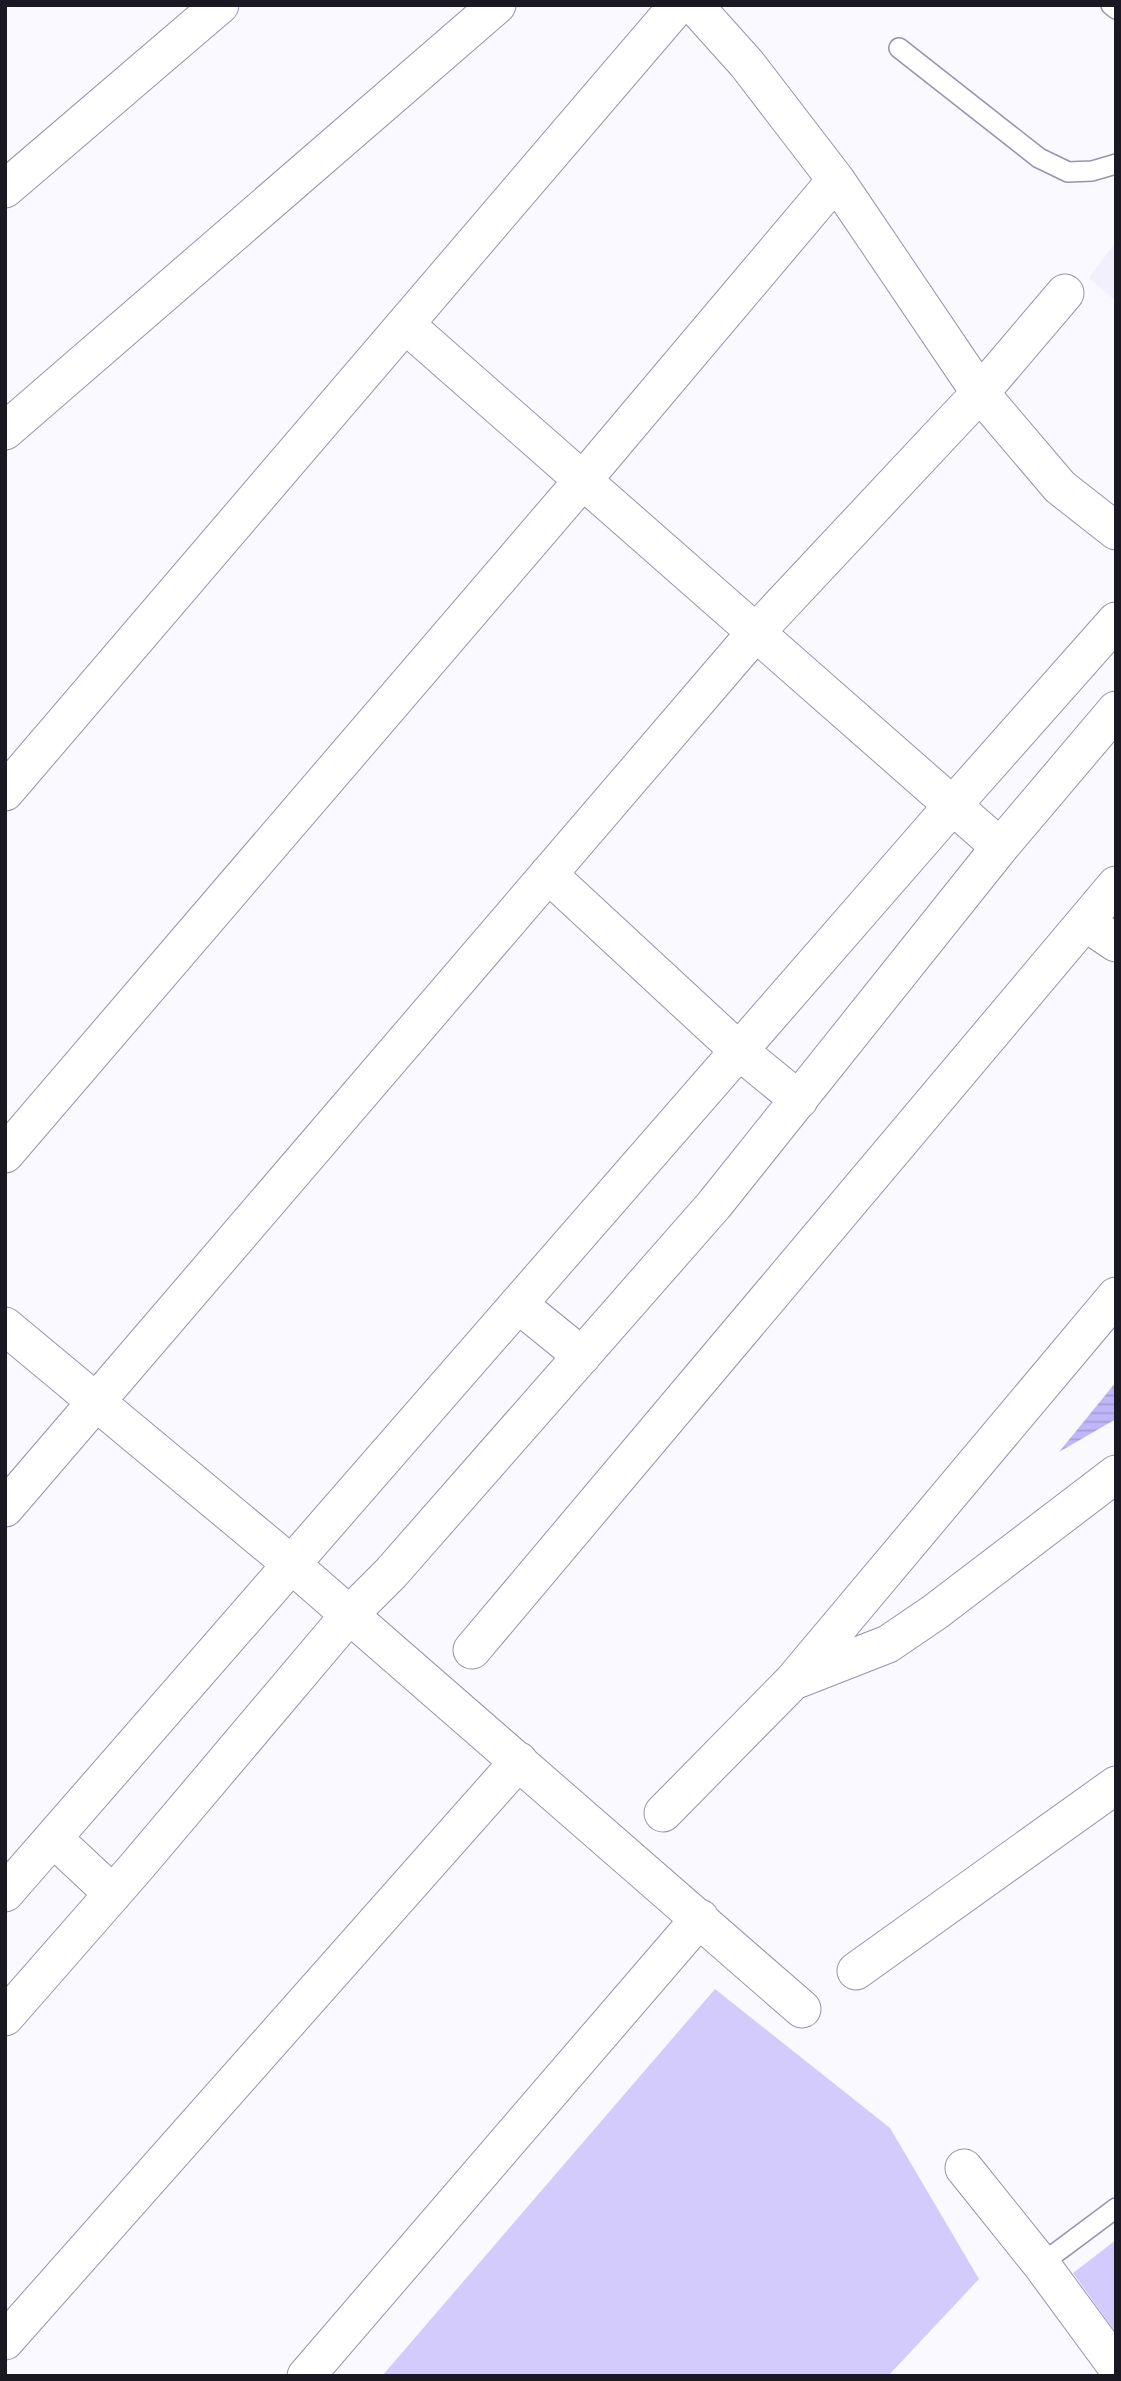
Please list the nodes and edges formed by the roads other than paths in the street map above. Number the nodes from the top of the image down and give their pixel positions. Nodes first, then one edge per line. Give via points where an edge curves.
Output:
1 (220, 5) edge
2 (497, 5) edge
3 (678, 5) edge
4 (694, 5) edge
5 (1111, 5) edge
6 (1116, 9) edge
7 (899, 48) dead end
8 (1116, 164) edge
9 (836, 180) junction
10 (5, 190) edge
11 (1065, 293) dead end
12 (406, 325) junction
13 (980, 393) junction
14 (5, 431) edge
15 (583, 480) junction
16 (1116, 531) edge
17 (1116, 621) edge
18 (756, 632) junction
19 (1116, 710) edge
20 (5, 792) edge
21 (953, 805) junction
22 (1000, 847) junction
23 (548, 874) junction
24 (1116, 885) edge
25 (1085, 922) junction
26 (1116, 943) edge
27 (738, 1050) junction
28 (799, 1100) junction
29 (5, 1154) edge
30 (1116, 1296) edge
31 (518, 1304) junction
32 (5, 1326) edge
33 (582, 1356) junction
34 (96, 1402) junction
35 (1116, 1474) edge
36 (5, 1508) edge
37 (291, 1564) junction
38 (350, 1614) junction
39 (472, 1650) dead end
40 (793, 1682) junction
41 (519, 1761) junction
42 (1116, 1784) edge
43 (663, 1813) dead end
44 (53, 1838) junction
45 (5, 1893) edge
46 (113, 1894) junction
47 (700, 1919) junction
48 (856, 1971) dead end
49 (802, 2009) dead end
50 (5, 2017) edge
51 (964, 2168) dead end
52 (1116, 2208) edge
53 (1041, 2264) junction
54 (5, 2341) edge
55 (1116, 2367) edge
56 (306, 2376) edge

1 - 10 street
2 - 14 street
3 - 12 street
4 - 9 street via 747,64
5 - 6 lane
7 - 8 lane via 1039,158 1068,172
9 - 13 street
9 - 15 street
11 - 13 street
12 - 15 street
12 - 20 street
13 - 16 street via 1060,486
13 - 18 street
15 - 18 street
15 - 29 street
17 - 21 street
18 - 21 street
18 - 23 street
19 - 22 street
21 - 22 street
21 - 27 street
22 - 28 street
23 - 27 street
23 - 34 street
24 - 25 street
25 - 26 street
25 - 39 street
27 - 28 street
27 - 31 street
28 - 33 street
30 - 40 street
31 - 33 street
31 - 37 street
32 - 34 street
33 - 38 street
34 - 36 street
34 - 37 street
35 - 40 street via 888,1644
37 - 38 street
37 - 44 street
38 - 41 street
38 - 46 street
40 - 43 street
41 - 47 street
41 - 54 street
42 - 48 street
44 - 45 street
44 - 46 street
46 - 50 street
47 - 49 street
47 - 56 street
51 - 53 street
52 - 53 lane
53 - 55 street

